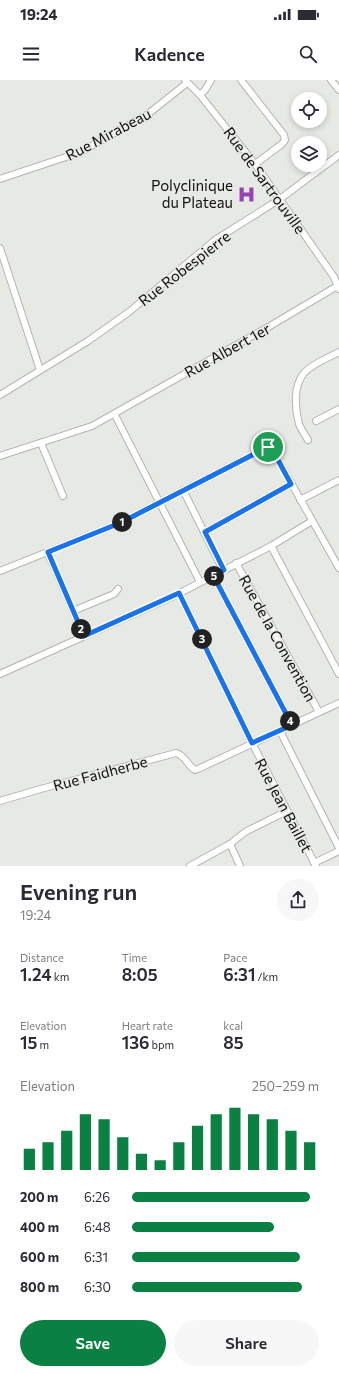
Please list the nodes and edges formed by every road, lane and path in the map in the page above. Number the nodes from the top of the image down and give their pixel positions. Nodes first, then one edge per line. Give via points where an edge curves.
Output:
1 (211, 80) edge
2 (241, 80) edge
3 (331, 80) edge
4 (186, 82) edge
5 (339, 90) edge
6 (200, 95) junction
7 (339, 155) edge
8 (255, 164) junction
9 (0, 179) edge
10 (280, 199) junction
11 (0, 248) edge
12 (339, 287) edge
13 (339, 352) edge
14 (40, 370) junction
15 (0, 395) edge
16 (339, 408) edge
17 (115, 415) junction
18 (316, 421) dead end
19 (308, 440) dead end
20 (41, 443) junction
21 (0, 456) edge
22 (339, 480) edge
23 (291, 484) junction
24 (183, 490) junction
25 (63, 496) dead end
26 (300, 500) junction
27 (160, 502) junction
28 (312, 521) junction
29 (205, 532) junction
30 (271, 546) junction
31 (48, 552) junction
32 (236, 563) junction
33 (339, 568) edge
34 (224, 570) junction
35 (0, 571) edge
36 (213, 575) junction
37 (200, 582) junction
38 (118, 589) dead end
39 (179, 593) junction
40 (73, 611) junction
41 (84, 636) junction
42 (0, 674) edge
43 (339, 674) edge
44 (339, 703) edge
45 (319, 712) junction
46 (292, 725) junction
47 (280, 731) junction
48 (252, 743) junction
49 (0, 801) edge
50 (287, 811) junction
51 (230, 844) junction
52 (339, 850) edge
53 (200, 864) edge
54 (315, 864) edge
55 (190, 866) edge
56 (240, 866) edge

1 - 6 street
2 - 8 street via 284,135 282,144
3 - 5 street
4 - 6 street, Rue de Sartrouville
4 - 9 street, Rue Mirabeau via 148,114 81,152
6 - 8 street, Rue de Sartrouville
7 - 10 street, Rue Robespierre
8 - 10 street, Rue de Sartrouville
10 - 12 street, Rue de Sartrouville
10 - 14 street, Rue Robespierre via 215,240 129,312
11 - 14 street
12 - 17 street, Rue Albert 1er
13 - 19 street via 304,373 298,386 296,412
14 - 15 street, Rue Robespierre
16 - 18 street
17 - 20 street, Rue Albert 1er via 92,426
17 - 27 street
20 - 21 street, Rue Albert 1er
20 - 25 street
22 - 26 street
23 - 24 street via 272,449 268,447
23 - 26 street
23 - 29 street
24 - 27 street
24 - 29 street
26 - 28 street
27 - 31 street via 120,523
27 - 37 street
28 - 30 street
28 - 33 street
29 - 34 street
30 - 32 street
30 - 43 street
31 - 35 street
31 - 40 street
32 - 34 street
32 - 45 street, Rue de la Convention
34 - 36 street
36 - 37 street
36 - 46 street
37 - 39 street
38 - 40 street via 114,594
39 - 41 street
39 - 48 street, Rue Jean Baillet
40 - 41 street
41 - 42 street
44 - 45 street
45 - 46 street
46 - 47 street
47 - 48 street
47 - 52 street
48 - 49 street, Rue Faidherbe via 194,770 182,755 176,753
48 - 50 street, Rue Jean Baillet
50 - 51 street via 245,832
50 - 54 street, Rue Jean Baillet
51 - 53 street
51 - 56 street
52 - 54 street
53 - 55 street

